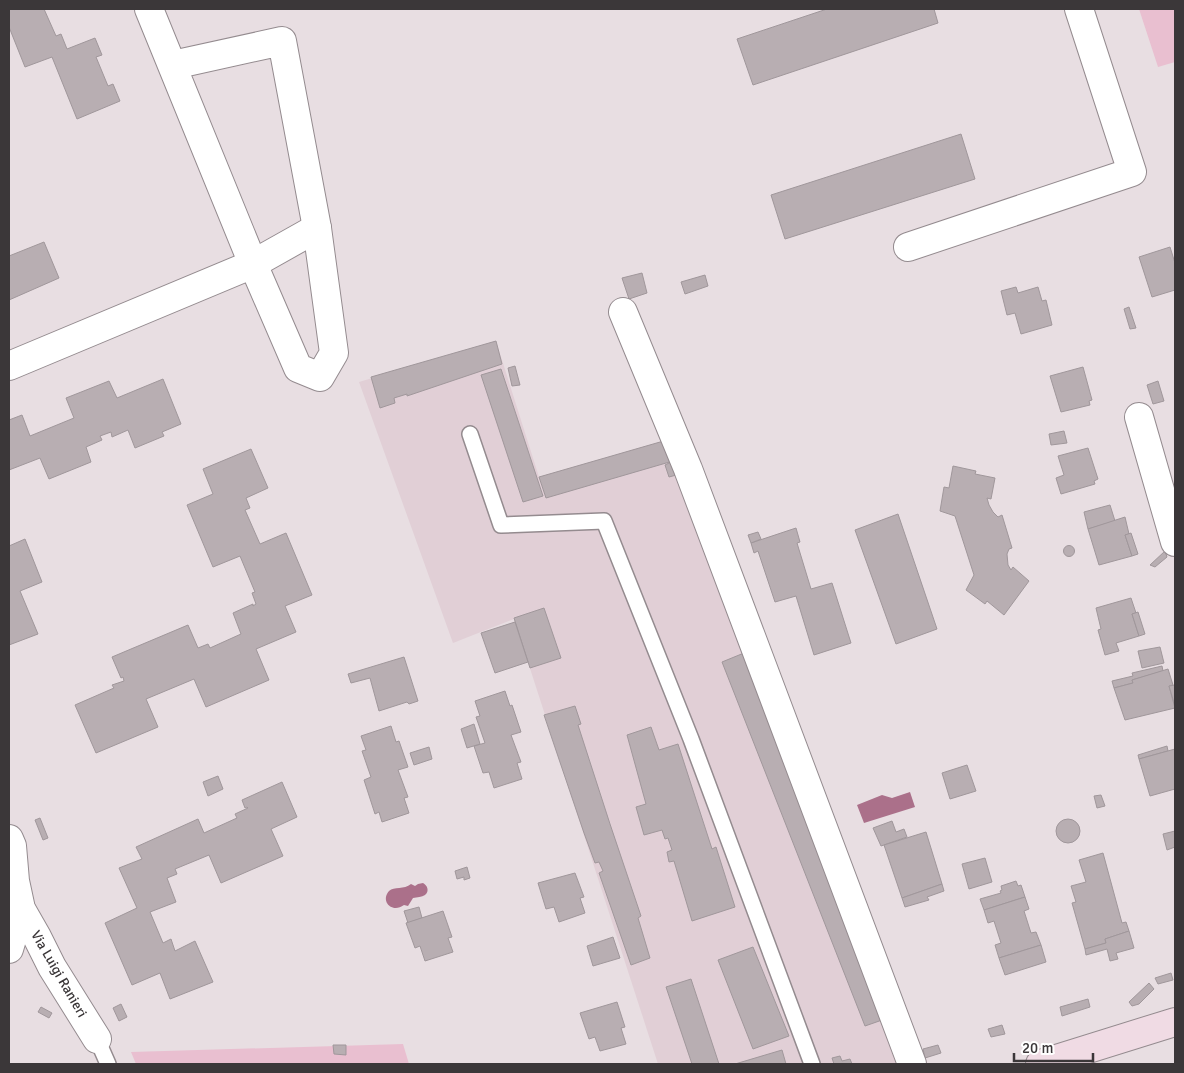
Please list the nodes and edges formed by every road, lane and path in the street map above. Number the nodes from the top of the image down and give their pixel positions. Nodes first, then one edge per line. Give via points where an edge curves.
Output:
1 (149, 9) edge
2 (1079, 9) edge
3 (173, 65) junction
4 (316, 228) junction
5 (908, 248) dead end
6 (253, 264) junction
7 (622, 312) dead end
8 (9, 366) edge
9 (1139, 417) dead end
10 (470, 434) dead end
11 (1175, 542) edge
12 (9, 839) edge
13 (13, 915) edge
14 (9, 949) edge
15 (1175, 1022) edge
16 (97, 1039) joint
17 (108, 1064) edge
18 (812, 1064) edge
19 (912, 1064) edge
20 (1040, 1064) edge

1 - 3 street
2 - 5 street via 1132,172
3 - 4 street via 282,41
3 - 6 street
4 - 6 street
4 - 6 street via 334,353 320,377 298,368
6 - 8 street
7 - 19 street via 688,469
9 - 11 street
10 - 18 lane via 501,525 604,521 691,739
12 - 13 street, Via Luigi Ranieri via 15,881
13 - 14 street
13 - 16 street, Via Luigi Ranieri via 37,937
15 - 20 street
16 - 17 lane

